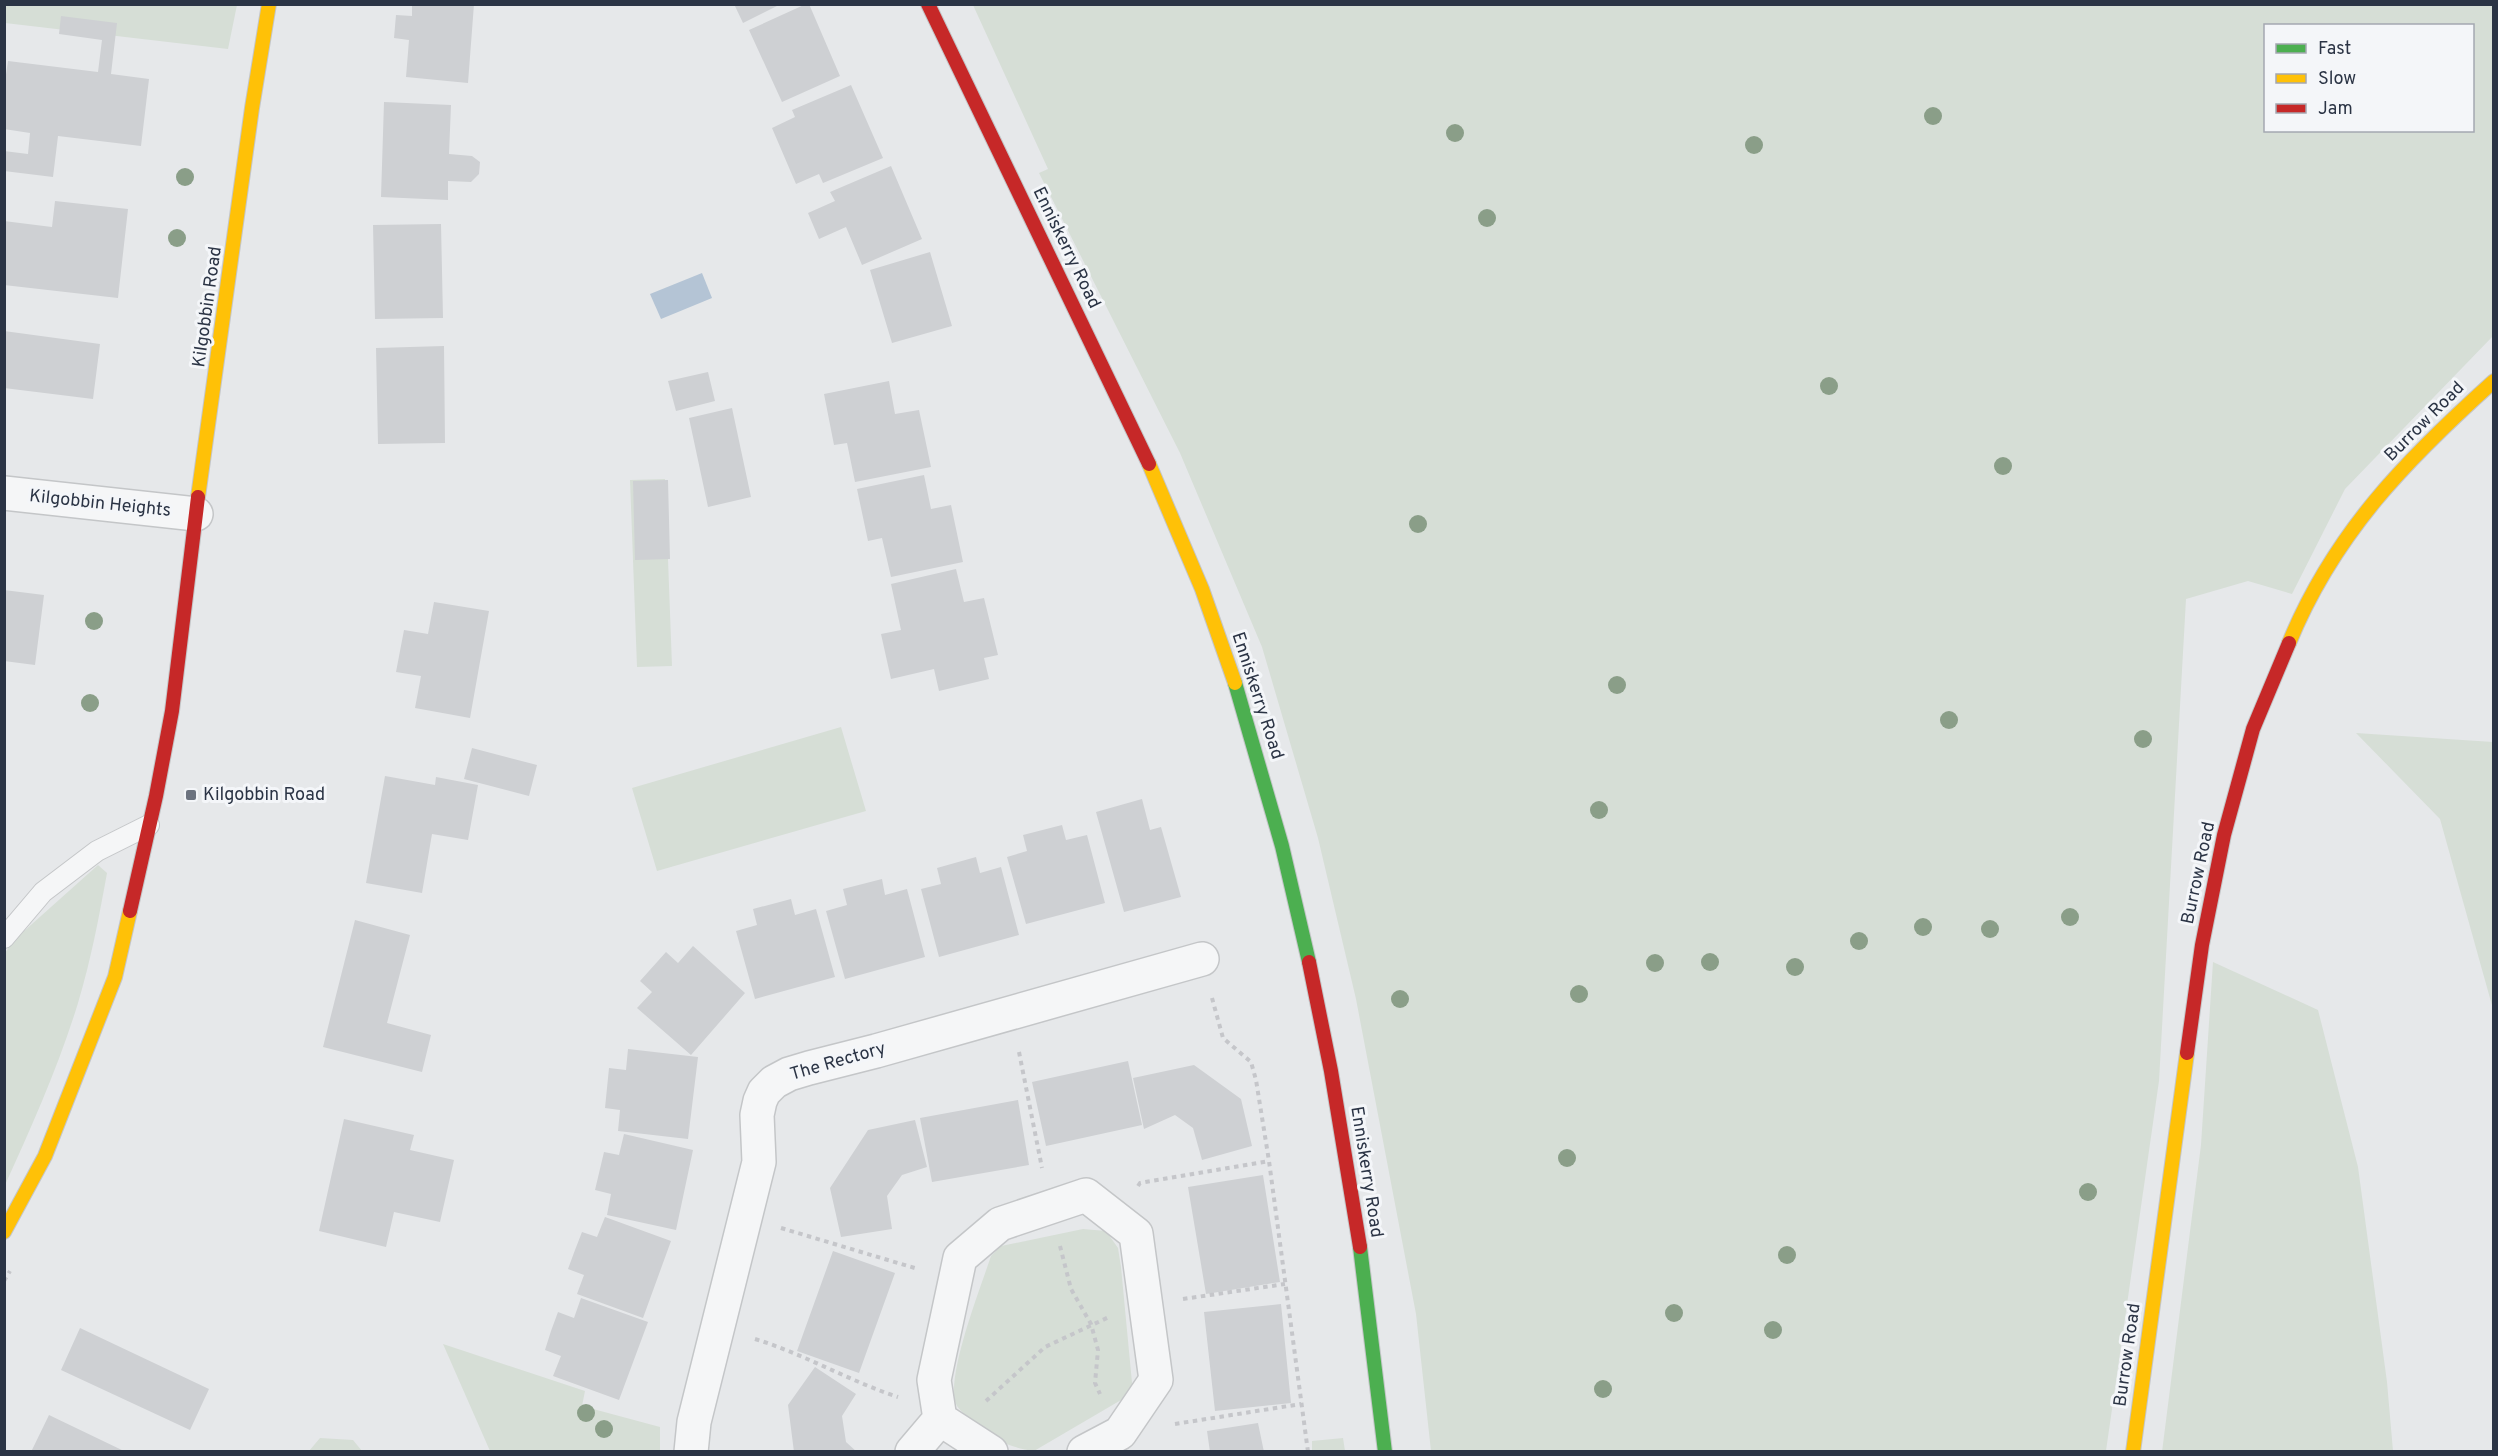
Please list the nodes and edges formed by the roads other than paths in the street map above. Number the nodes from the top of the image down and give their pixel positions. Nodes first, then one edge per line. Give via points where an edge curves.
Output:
1 (269, 4) edge
2 (928, 4) edge
3 (2493, 381) edge
4 (4, 493) edge
5 (196, 514) junction
6 (149, 825) junction
7 (4, 938) edge
8 (1202, 959) road end
9 (7, 1221) edge
10 (946, 1420) junction
11 (690, 1452) edge
12 (912, 1452) edge
13 (991, 1452) edge
14 (1084, 1452) edge
15 (1385, 1452) edge
16 (2133, 1452) edge

1 - 5 street, Kilgobbin Road
2 - 15 street, Enniskerry Road via 1158,480 1236,684 1265,780 1315,985 1371,1324
3 - 16 street, Burrow Road via 2402,470 2363,513 2330,560 2297,623 2253,729 2224,835 2202,945
4 - 5 street, Kilgobbin Heights
5 - 6 street, Kilgobbin Road via 172,711
6 - 7 lane via 97,851 43,892
6 - 9 street, Kilgobbin Road via 115,977 45,1156
8 - 11 street, The Rectory via 809,1068 774,1082 764,1092 757,1115 759,1162 694,1422
10 - 12 street
10 - 13 street
10 - 14 street via 934,1380 960,1258 1000,1224 1086,1195 1136,1234 1156,1380 1120,1433

